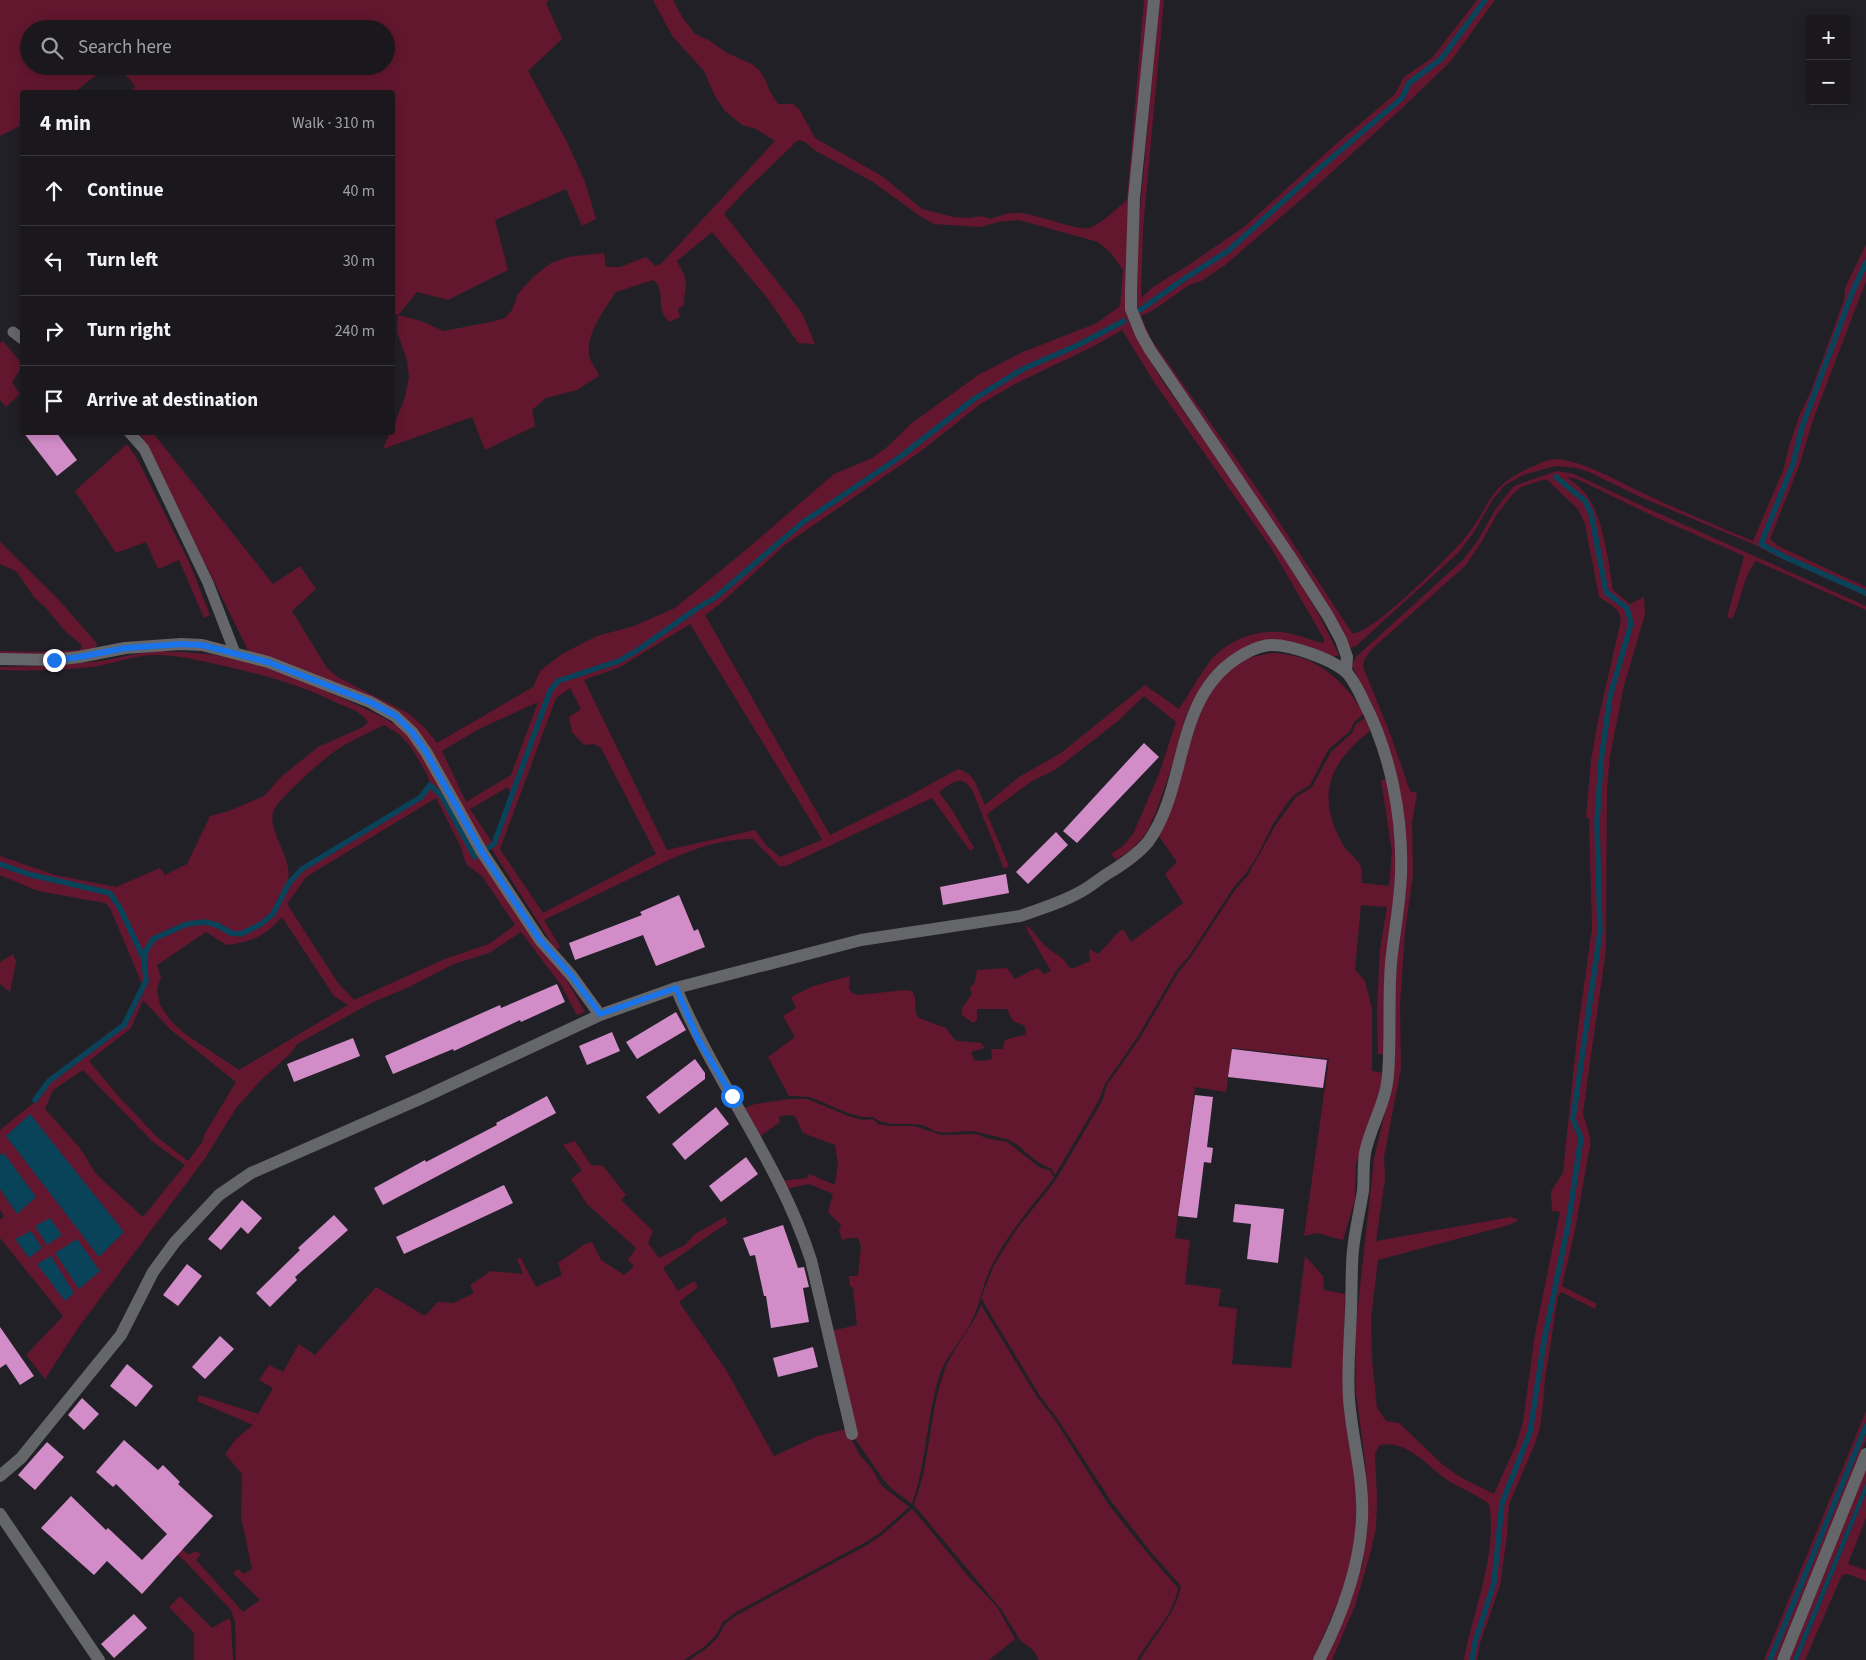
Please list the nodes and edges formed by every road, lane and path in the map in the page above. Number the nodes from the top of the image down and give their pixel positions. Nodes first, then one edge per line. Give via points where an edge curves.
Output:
1 (1154, 0) edge
2 (13, 332) dead end
3 (20, 337) edge
4 (131, 435) edge
5 (235, 653) junction
6 (0, 659) edge
7 (1346, 672) junction
8 (676, 988) junction
9 (600, 1014) junction
10 (852, 1434) dead end
11 (1866, 1454) edge
12 (0, 1476) edge
13 (0, 1514) edge
14 (99, 1660) edge
15 (1319, 1660) edge
16 (1783, 1660) edge

1 - 7 street via 1134,198 1132,309 1150,350 1328,616 1347,657
2 - 3 lane
4 - 5 lane via 144,449 208,583
5 - 6 street via 181,644 126,648 54,660
5 - 9 street via 268,662 370,702 396,716 412,732 482,852 540,940
7 - 8 street via 1326,660 1289,647 1269,645 1252,650 1220,671 1192,715 1167,802 1147,843 1121,866 1081,892 1020,916 861,940
7 - 15 street via 1369,712 1392,783 1401,873 1391,962 1388,1074 1385,1095 1365,1153 1353,1251 1348,1378 1362,1490 1362,1520 1353,1574 1330,1639
8 - 9 street
8 - 10 street via 698,1039 759,1147 804,1236
9 - 12 street via 422,1098 251,1173 219,1195 152,1272 121,1335 21,1458
11 - 16 street
13 - 14 street

